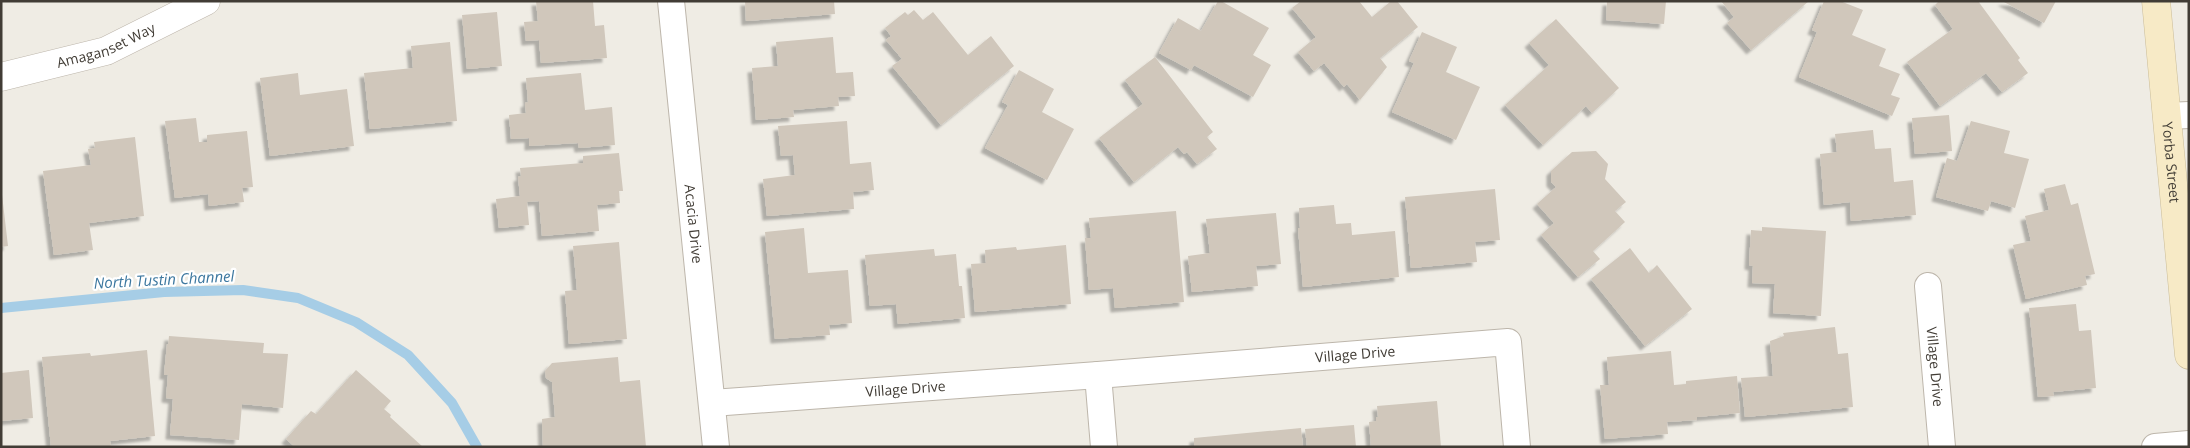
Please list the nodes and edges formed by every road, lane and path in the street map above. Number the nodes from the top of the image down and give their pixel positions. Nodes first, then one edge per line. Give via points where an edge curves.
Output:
1 (206, 1) edge
2 (670, 1) edge
3 (2156, 1) edge
4 (1, 77) edge
5 (2178, 115) edge
6 (1928, 286) dead end
7 (2189, 355) edge
8 (1098, 375) junction
9 (712, 403) junction
10 (2189, 444) edge
11 (716, 447) edge
12 (1104, 447) edge
13 (1517, 447) edge
14 (1942, 447) edge
15 (2155, 447) edge

1 - 4 street, Amaganset Way via 106,51
2 - 9 street, Acacia Drive
3 - 5 main road, Yorba Street
5 - 7 main road, Yorba Street
6 - 14 street, Village Drive
8 - 9 street, Village Drive
8 - 12 street
8 - 13 street, Village Drive via 1508,342
9 - 11 street, Acacia Drive
10 - 15 street

